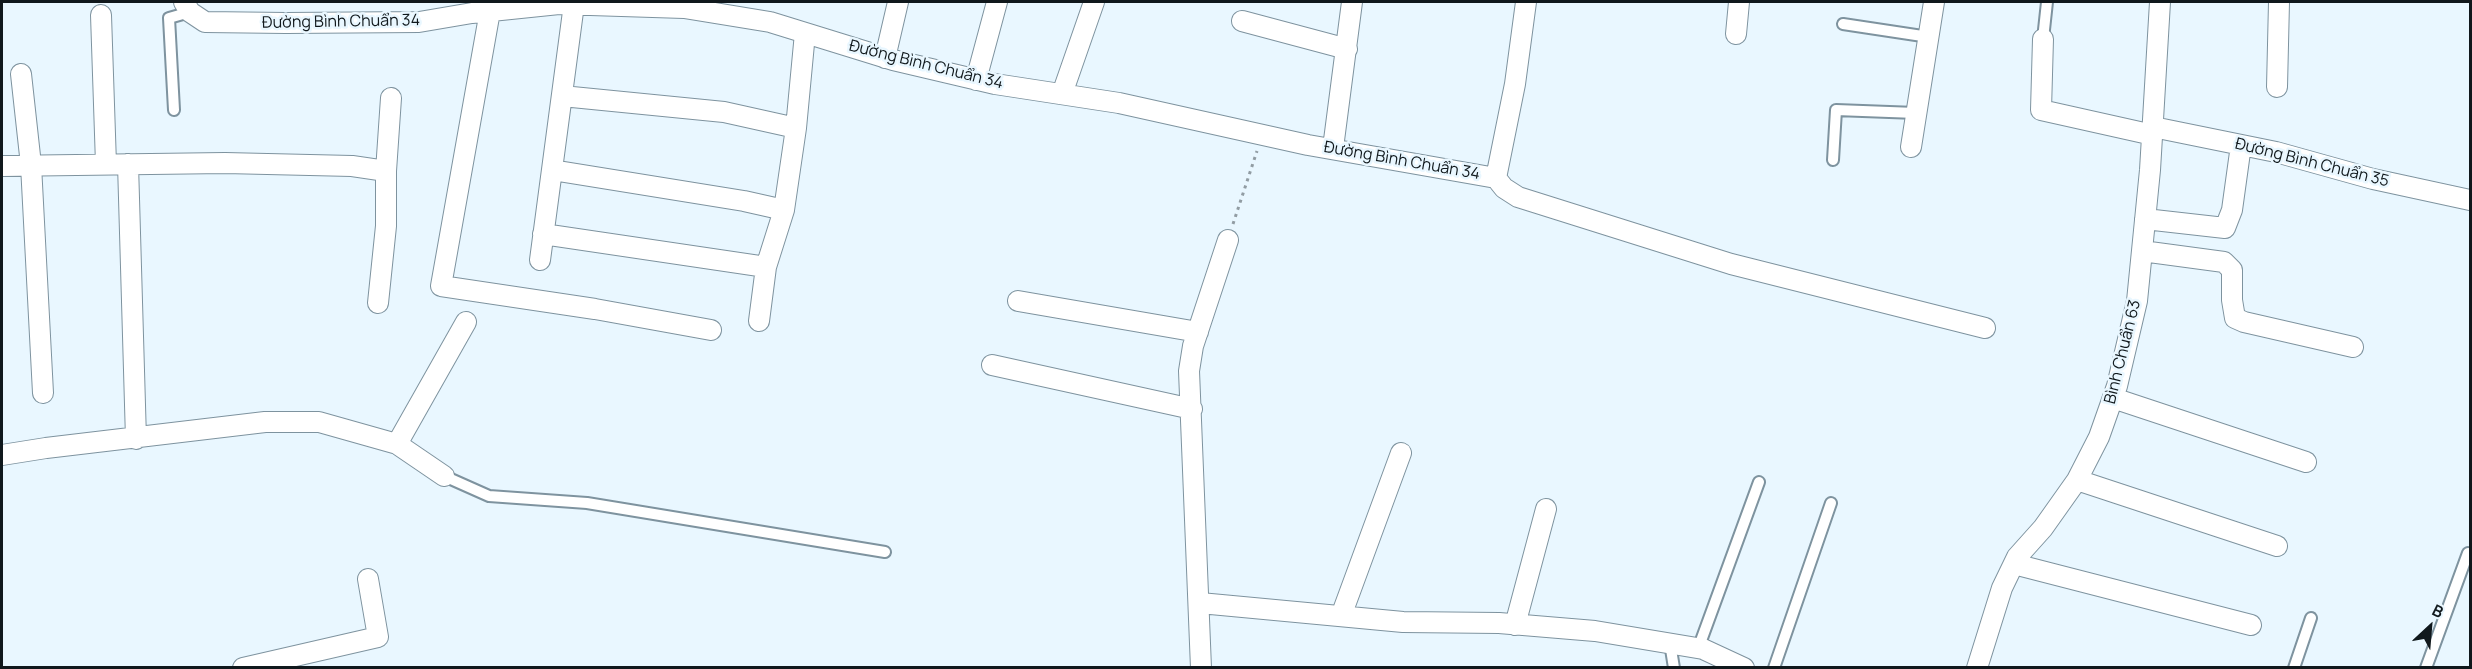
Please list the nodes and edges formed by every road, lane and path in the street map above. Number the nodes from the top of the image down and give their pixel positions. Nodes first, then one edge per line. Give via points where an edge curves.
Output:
1 (898, 2) edge
2 (997, 2) edge
3 (1094, 2) edge
4 (1352, 2) edge
5 (1526, 2) edge
6 (1739, 2) edge
7 (1934, 2) edge
8 (2046, 2) edge
9 (2160, 2) edge
10 (2279, 2) edge
11 (574, 4) junction
12 (187, 7) edge
13 (490, 11) junction
14 (101, 15) dead end
15 (1242, 21) dead end
16 (1843, 24) dead end
17 (805, 33) junction
18 (1736, 34) dead end
19 (1929, 38) junction
20 (2043, 39) joint
21 (1347, 50) junction
22 (885, 58) junction
23 (21, 74) dead end
24 (976, 80) junction
25 (2277, 87) dead end
26 (1062, 94) junction
27 (562, 96) junction
28 (391, 98) dead end
29 (174, 110) dead end
30 (1916, 113) junction
31 (796, 128) junction
32 (2153, 131) junction
33 (1263, 135) junction
34 (2241, 145) junction
35 (1911, 147) dead end
36 (1334, 148) junction
37 (1833, 160) dead end
38 (106, 164) junction
39 (128, 164) junction
40 (31, 165) junction
41 (2, 166) edge
42 (552, 170) junction
43 (386, 171) junction
44 (1496, 178) junction
45 (2470, 200) edge
46 (783, 210) junction
47 (2145, 219) junction
48 (543, 234) junction
49 (1228, 240) joint
50 (2142, 251) junction
51 (540, 260) dead end
52 (766, 267) junction
53 (1018, 301) dead end
54 (378, 303) dead end
55 (759, 321) dead end
56 (466, 322) dead end
57 (1985, 328) dead end
58 (711, 330) dead end
59 (1198, 332) junction
60 (2353, 347) dead end
61 (992, 365) dead end
62 (43, 393) dead end
63 (2113, 398) junction
64 (1192, 409) junction
65 (136, 439) junction
66 (397, 444) junction
67 (1401, 453) dead end
68 (2, 455) edge
69 (2306, 462) dead end
70 (444, 476) joint
71 (2077, 480) junction
72 (1759, 482) dead end
73 (1831, 503) dead end
74 (1546, 509) dead end
75 (2277, 546) dead end
76 (885, 552) dead end
77 (2468, 552) dead end
78 (2014, 564) junction
79 (368, 579) dead end
80 (1200, 603) junction
81 (1341, 616) junction
82 (2311, 618) dead end
83 (1515, 624) junction
84 (2251, 625) dead end
85 (1670, 643) junction
86 (1698, 649) junction
87 (243, 668) edge
88 (1201, 668) edge
89 (1674, 668) edge
90 (1744, 668) edge
91 (1774, 668) edge
92 (1977, 668) edge
93 (2294, 668) edge
94 (2426, 668) edge

1 - 22 street
2 - 24 street
3 - 26 street
4 - 21 street
5 - 44 street, Đường Bình Chuẩn 34
6 - 18 street
7 - 19 street
8 - 20 lane
9 - 32 street, Bình Chuẩn 63
10 - 25 street
11 - 13 street, Đường Bình Chuẩn 34
11 - 17 street, Đường Bình Chuẩn 34 via 684,8 770,22
11 - 27 street
12 - 13 street, Đường Bình Chuẩn 34 via 205,22 419,22
12 - 29 lane via 169,18
13 - 58 street via 441,286
14 - 38 street
15 - 21 street
16 - 19 lane
17 - 22 street, Đường Bình Chuẩn 34
17 - 31 street
19 - 30 street
20 - 32 street, Đường Bình Chuẩn 35 via 2041,110
21 - 36 street
22 - 24 street, Đường Bình Chuẩn 34
23 - 40 street
24 - 26 street, Đường Bình Chuẩn 34
26 - 33 street, Đường Bình Chuẩn 34
27 - 31 street via 724,112
27 - 42 street
28 - 43 street
30 - 35 street
30 - 37 lane via 1836,110
31 - 46 street
32 - 34 street, Đường Bình Chuẩn 35
32 - 47 street, Bình Chuẩn 63
33 - 36 street, Đường Bình Chuẩn 34
33 - 49 path
34 - 45 street, Đường Bình Chuẩn 35
34 - 47 street via 2232,210 2224,228
36 - 44 street, Đường Bình Chuẩn 34
38 - 39 street
38 - 40 street
39 - 43 street via 225,162 352,166
39 - 65 street
40 - 41 street
40 - 62 street
42 - 46 street
42 - 48 street
43 - 54 street via 386,226
44 - 57 street via 1518,197 1710,257
46 - 52 street
47 - 50 street, Bình Chuẩn 63
48 - 51 street
48 - 52 street
49 - 59 street
50 - 60 street via 2224,262 2232,270 2235,318
50 - 63 street, Bình Chuẩn 63 via 2137,301
52 - 55 street
53 - 59 street
56 - 66 street
59 - 64 street via 1189,371
61 - 64 street
63 - 69 street
63 - 71 street, Bình Chuẩn 63
64 - 80 street
65 - 66 street via 265,422 319,422
65 - 68 street
66 - 70 street
67 - 81 street
70 - 76 lane via 489,496 587,503
71 - 75 street
71 - 78 street, Bình Chuẩn 63
72 - 86 lane
73 - 91 lane
74 - 83 street
77 - 94 lane
78 - 84 street
78 - 92 street, Bình Chuẩn 63 via 2002,588
79 - 87 street via 378,637
80 - 81 street
80 - 88 street
81 - 83 street via 1403,622
82 - 93 lane
83 - 85 street
85 - 86 street
85 - 89 lane
86 - 90 street

